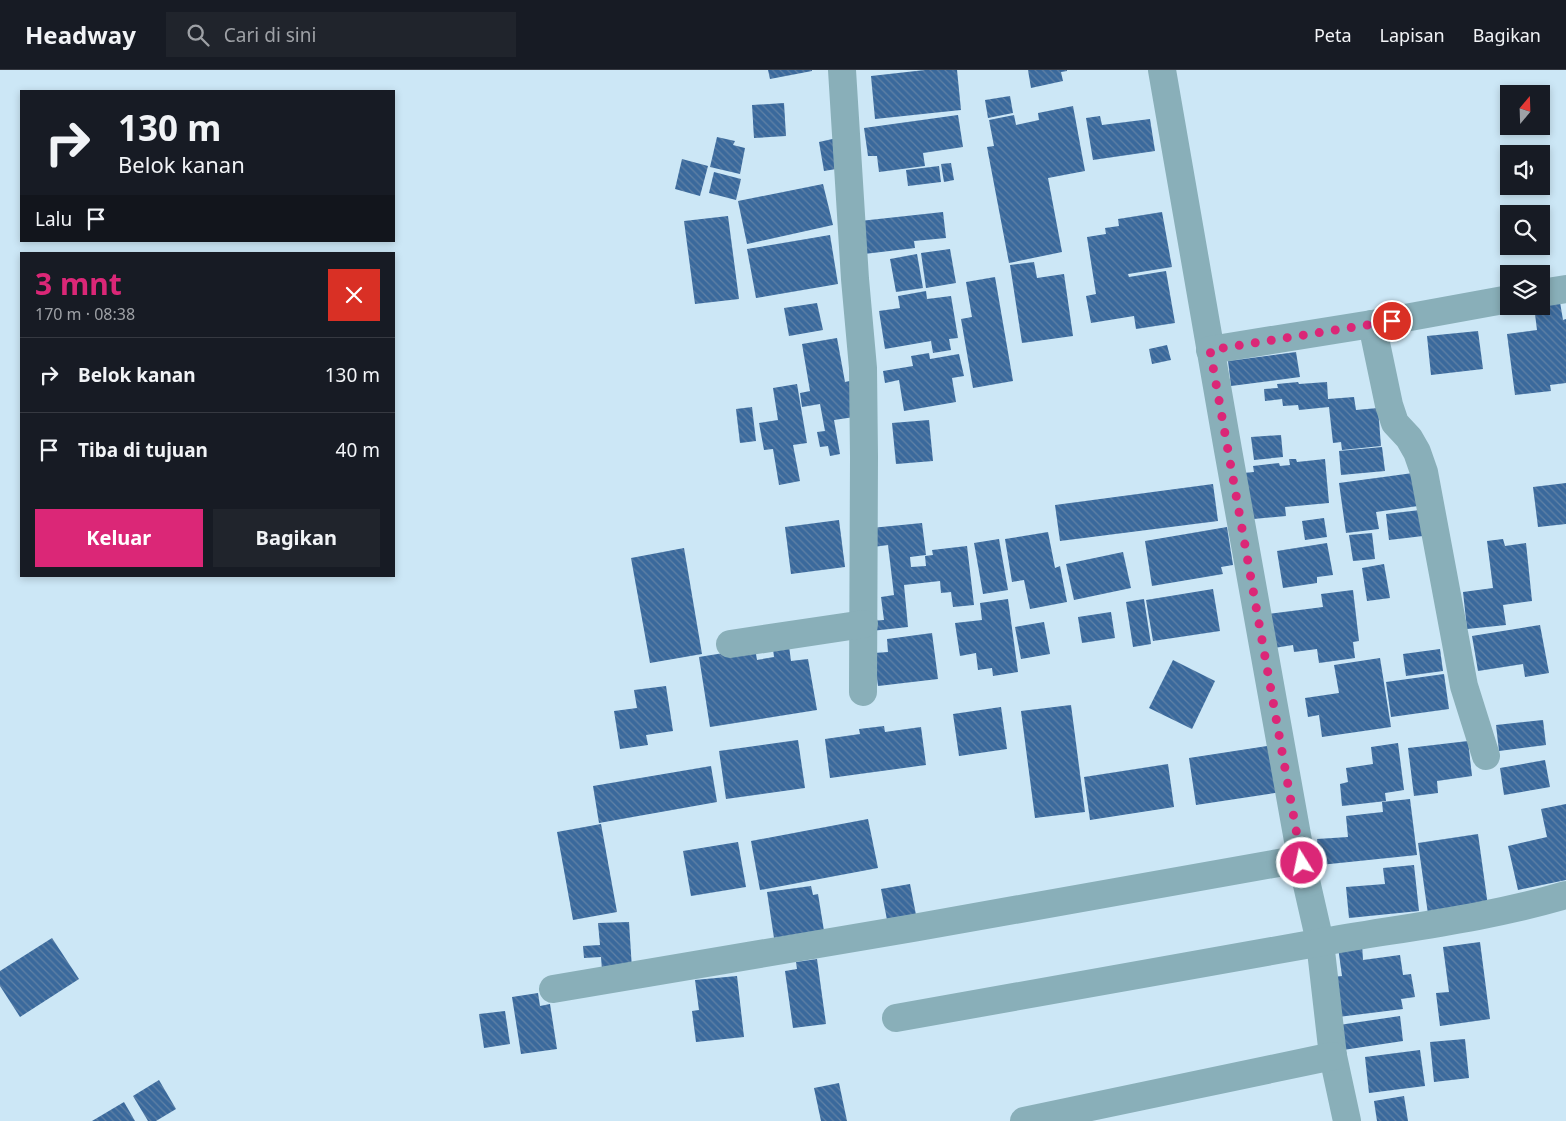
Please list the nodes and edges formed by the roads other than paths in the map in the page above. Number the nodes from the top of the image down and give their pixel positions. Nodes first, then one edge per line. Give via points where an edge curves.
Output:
1 (842, 70) edge
2 (1162, 70) edge
3 (1566, 289) edge
4 (1550, 292) edge
5 (1500, 301) edge
6 (1372, 324) junction
7 (1210, 350) junction
8 (864, 624) junction
9 (730, 644) dead end
10 (864, 692) dead end
11 (1486, 756) dead end
12 (1302, 863) junction
13 (1566, 895) edge
14 (1320, 942) junction
15 (553, 989) dead end
16 (896, 1018) dead end
17 (1333, 1056) junction
18 (1024, 1121) edge
19 (1347, 1121) edge

1 - 8 street via 863,368
2 - 7 street
3 - 4 street
5 - 6 street
6 - 7 street
6 - 11 street via 1395,423 1409,438 1424,472 1464,686
7 - 12 street
8 - 9 street
8 - 10 street
12 - 14 street
12 - 15 street via 1284,862
13 - 14 street via 1441,923
14 - 16 street
14 - 17 street
17 - 18 street
17 - 19 street

